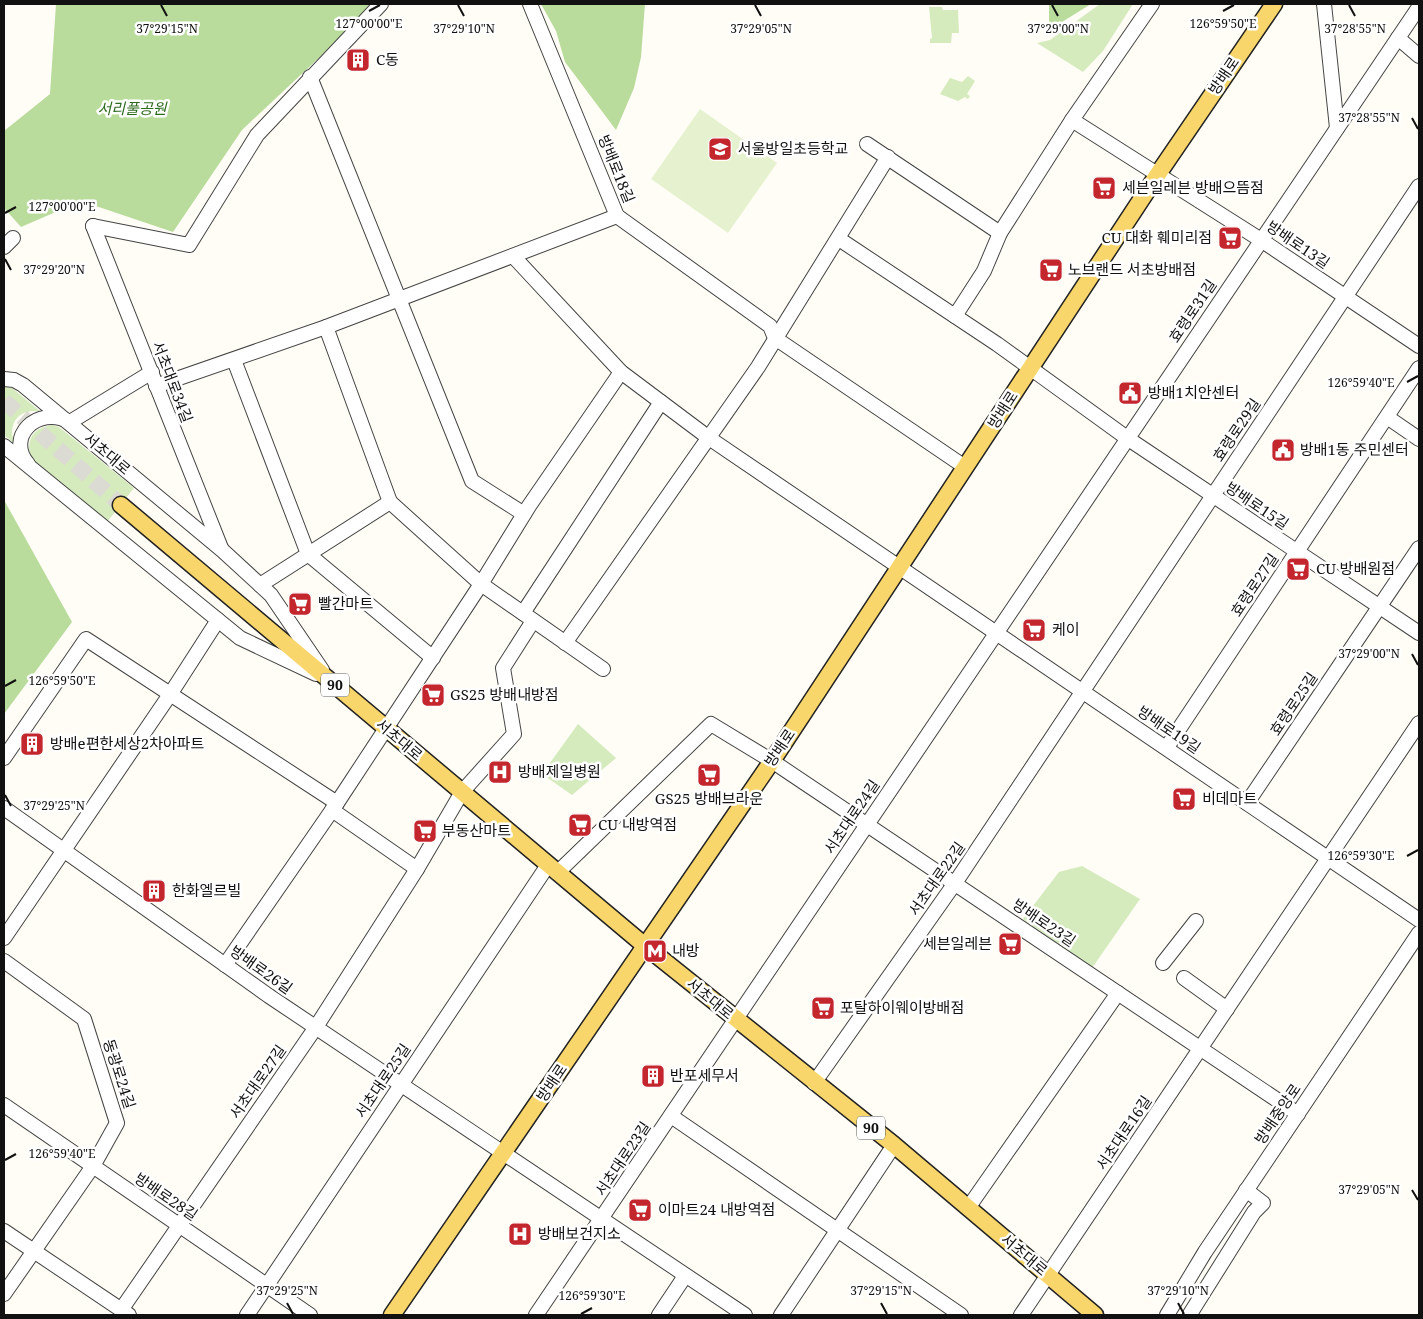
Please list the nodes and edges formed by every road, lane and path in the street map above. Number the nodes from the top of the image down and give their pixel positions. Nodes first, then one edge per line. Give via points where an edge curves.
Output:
1 (381, 4) edge
2 (530, 4) edge
3 (1152, 4) edge
4 (1274, 4) edge
5 (1324, 4) edge
6 (1419, 7) edge
7 (1398, 38) junction
8 (1419, 56) edge
9 (310, 77) junction
10 (1072, 120) junction
11 (1337, 128) junction
12 (867, 144) dead end
13 (888, 157) junction
14 (1158, 174) junction
15 (1419, 186) edge
16 (617, 216) junction
17 (1000, 233) junction
18 (839, 239) junction
19 (1261, 240) junction
20 (512, 256) junction
21 (1346, 297) junction
22 (399, 300) junction
23 (955, 316) junction
24 (326, 327) junction
25 (775, 338) junction
26 (1419, 346) edge
27 (234, 360) junction
28 (1419, 368) edge
29 (1030, 369) junction
30 (152, 372) junction
31 (621, 372) junction
32 (4, 378) edge
33 (156, 386) junction
34 (661, 402) junction
35 (1387, 417) junction
36 (70, 422) junction
37 (709, 438) junction
38 (1127, 438) junction
39 (1419, 439) edge
40 (4, 446) edge
41 (965, 467) junction
42 (32, 469) junction
43 (1213, 496) junction
44 (390, 502) junction
45 (121, 505) tunnel mouth
46 (524, 514) junction
47 (1419, 548) edge
48 (222, 550) junction
49 (1297, 552) junction
50 (308, 554) junction
51 (899, 568) junction
52 (481, 584) junction
53 (260, 585) junction
54 (1380, 607) junction
55 (528, 617) junction
56 (218, 620) junction
57 (995, 633) junction
58 (1419, 633) edge
59 (565, 643) junction
60 (433, 658) junction
61 (603, 669) dead end
62 (328, 679) junction
63 (1082, 692) junction
64 (171, 693) junction
65 (1419, 723) edge
66 (386, 728) junction
67 (1166, 747) junction
68 (4, 758) edge
69 (772, 761) junction
70 (462, 792) junction
71 (1247, 803) junction
72 (335, 807) junction
73 (4, 808) edge
74 (867, 824) junction
75 (64, 850) junction
76 (1329, 858) junction
77 (417, 868) junction
78 (553, 869) junction
79 (955, 883) junction
80 (1419, 920) edge
81 (1196, 921) dead end
82 (1419, 932) edge
83 (4, 938) edge
84 (644, 945) junction
85 (4, 961) edge
86 (1163, 963) dead end
87 (225, 965) junction
88 (1184, 978) dead end
89 (1118, 993) junction
90 (1227, 1009) junction
91 (735, 1019) junction
92 (316, 1028) junction
93 (1200, 1048) junction
94 (814, 1083) junction
95 (401, 1084) junction
96 (4, 1105) edge
97 (1298, 1114) junction
98 (671, 1116) junction
99 (894, 1145) junction
100 (505, 1153) junction
101 (93, 1166) junction
102 (1246, 1190) junction
103 (968, 1208) junction
104 (601, 1220) junction
105 (179, 1225) junction
106 (4, 1231) edge
107 (837, 1231) junction
108 (34, 1251) junction
109 (1048, 1275) junction
110 (685, 1276) junction
111 (266, 1285) junction
112 (4, 1294) edge
113 (125, 1312) edge
114 (1190, 1314) edge
115 (247, 1315) edge
116 (310, 1315) edge
117 (392, 1315) edge
118 (536, 1315) edge
119 (659, 1315) edge
120 (745, 1315) edge
121 (781, 1315) edge
122 (961, 1315) edge
123 (1021, 1315) edge
124 (1095, 1315) edge
125 (1168, 1315) edge

1 - 9 street
2 - 16 street, 방배로18길
3 - 10 street
4 - 14 main road, 방배로
5 - 11 street
6 - 7 street, 효령로31길
7 - 8 street
7 - 11 street, 효령로31길
9 - 22 street
9 - 30 street, 서초대로34길 via 257,135 190,245 93,226
10 - 14 street
10 - 17 street
11 - 19 street, 효령로31길
12 - 13 street
13 - 17 street
13 - 18 street
14 - 19 street, 방배로13길
14 - 29 main road, 방배로
15 - 21 street, 효령로29길
16 - 20 street
16 - 25 street, 방배로18길 via 770,326
17 - 23 street via 984,270
18 - 23 street, 방배로15길
18 - 25 street
19 - 21 street, 방배로13길
19 - 38 street, 효령로31길
20 - 22 street
20 - 31 street, 방배로19길
21 - 26 street, 방배로13길
21 - 43 street, 효령로29길
22 - 24 street
22 - 46 street via 472,481
23 - 29 street, 방배로15길
24 - 27 street
24 - 44 street
25 - 37 street
25 - 41 street, 방배로18길
27 - 33 street
27 - 50 street
28 - 35 street, 효령로27길
29 - 38 street, 방배로15길
29 - 41 main road, 방배로
30 - 33 street, 서초대로34길
30 - 36 street, 서초대로
31 - 34 street, 방배로19길
31 - 46 street
32 - 36 street, 서초대로 via 23,385
33 - 48 street, 서초대로34길
34 - 37 street, 방배로19길
34 - 55 street
35 - 39 street
35 - 49 street, 효령로27길
36 - 42 street, 서초대로 via 43,416 27,427 21,444 26,462
36 - 48 street, 서초대로
37 - 51 street, 방배로19길
37 - 59 street
38 - 43 street, 방배로15길
38 - 57 street, 효령로31길
40 - 42 street, 서초대로
41 - 51 main road, 방배로
42 - 56 street, 서초대로
43 - 49 street, 방배로15길
43 - 63 street, 효령로29길
44 - 50 street
44 - 52 street
45 - 62 main road, 서초대로 / 90
46 - 52 street
47 - 54 street, 효령로25길
48 - 53 street, 서초대로
49 - 54 street, 방배로15길
49 - 67 street, 효령로27길
50 - 53 street
50 - 60 street
51 - 57 street, 방배로19길
51 - 69 main road, 방배로
52 - 55 street
52 - 60 street
53 - 62 street, 서초대로 via 271,594
54 - 58 street, 방배로15길
54 - 71 street, 효령로25길
55 - 59 street
55 - 70 street, 서초대로27길 via 503,668 514,734
56 - 62 street, 서초대로 via 240,638
56 - 64 street
57 - 63 street, 방배로19길
57 - 74 street, 서초대로24길
59 - 61 street
60 - 66 street
62 - 66 main road, 서초대로 / 90
63 - 67 street, 방배로19길
63 - 79 street, 서초대로22길
64 - 68 street via 86,639
64 - 72 street
64 - 75 street
65 - 76 street, 서초대로16길
66 - 70 main road, 서초대로 / 90
66 - 72 street
67 - 71 street, 방배로19길
69 - 74 street, 방배로23길
69 - 78 street, 서초대로25길 via 711,724
69 - 84 main road, 방배로
70 - 77 street, 서초대로27길
70 - 78 main road, 서초대로 / 90
71 - 76 street, 방배로19길
72 - 77 street
72 - 87 street
73 - 75 street, 방배로26길
74 - 79 street, 방배로23길
74 - 91 street, 서초대로24길
75 - 83 street
75 - 87 street, 방배로26길
76 - 80 street, 방배로19길
76 - 90 street, 서초대로16길
77 - 92 street, 서초대로27길
78 - 84 main road, 서초대로 / 90
78 - 95 street, 서초대로25길
79 - 89 street, 방배로23길
79 - 94 street, 서초대로22길
81 - 86 street
82 - 97 street, 방배중앙로
84 - 91 main road, 서초대로 / 90
84 - 100 main road, 방배로
85 - 101 street, 동광로24길 via 84,1019 118,1123
87 - 92 street, 방배로26길
88 - 90 street
89 - 93 street, 방배로23길
89 - 103 street
90 - 93 street, 서초대로16길
91 - 94 main road, 서초대로 / 90
91 - 98 street, 서초대로23길
92 - 95 street, 방배로26길
92 - 105 street, 서초대로27길
93 - 97 street, 방배로23길
93 - 109 street, 서초대로16길
94 - 99 main road, 서초대로 / 90
95 - 100 street, 방배로26길
95 - 111 street, 서초대로25길
96 - 101 street, 방배로28길
97 - 102 street, 방배중앙로
98 - 104 street, 서초대로23길
98 - 107 street
99 - 103 main road, 서초대로 / 90
99 - 107 street
100 - 104 street, 방배로26길
100 - 117 main road, 방배로
101 - 105 street, 방배로28길
101 - 108 street, 동광로24길
102 - 114 street via 1263,1203 1249,1219
102 - 125 street, 방배중앙로
103 - 109 main road, 서초대로 / 90
104 - 110 street, 방배로26길
104 - 118 street, 서초대로23길
105 - 111 street, 방배로28길
105 - 113 street, 서초대로27길
106 - 108 street
107 - 121 street
107 - 122 street
108 - 112 street, 동광로24길
108 - 113 street
109 - 123 street, 서초대로16길
109 - 124 main road, 서초대로 / 90
110 - 119 street
110 - 120 street, 방배로26길
111 - 115 street, 서초대로25길
111 - 116 street, 방배로28길

